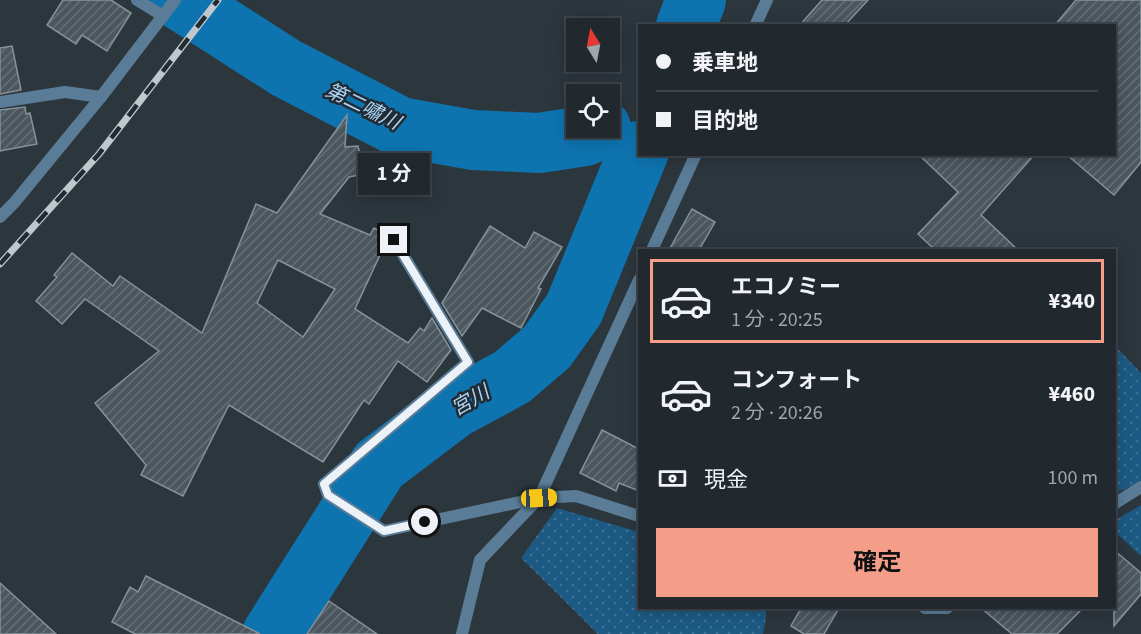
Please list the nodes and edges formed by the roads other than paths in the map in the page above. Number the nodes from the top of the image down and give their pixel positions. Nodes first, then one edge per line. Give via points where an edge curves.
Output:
1 (136, 0) edge
2 (767, 0) edge
3 (169, 8) edge
4 (756, 24) edge
5 (101, 97) junction
6 (0, 102) edge
7 (695, 156) edge
8 (0, 217) edge
9 (394, 240) dead end
10 (652, 249) edge
11 (638, 282) edge
12 (1141, 487) edge
13 (539, 498) junction
14 (1116, 503) edge
15 (638, 516) edge
16 (462, 634) edge

1 - 3 street
2 - 4 street
3 - 5 street
5 - 6 street via 65,92
5 - 8 street
7 - 10 street
9 - 13 street via 468,362 324,484 328,495 384,531
11 - 13 street
12 - 14 street
13 - 15 street via 576,496
13 - 16 street via 480,560

